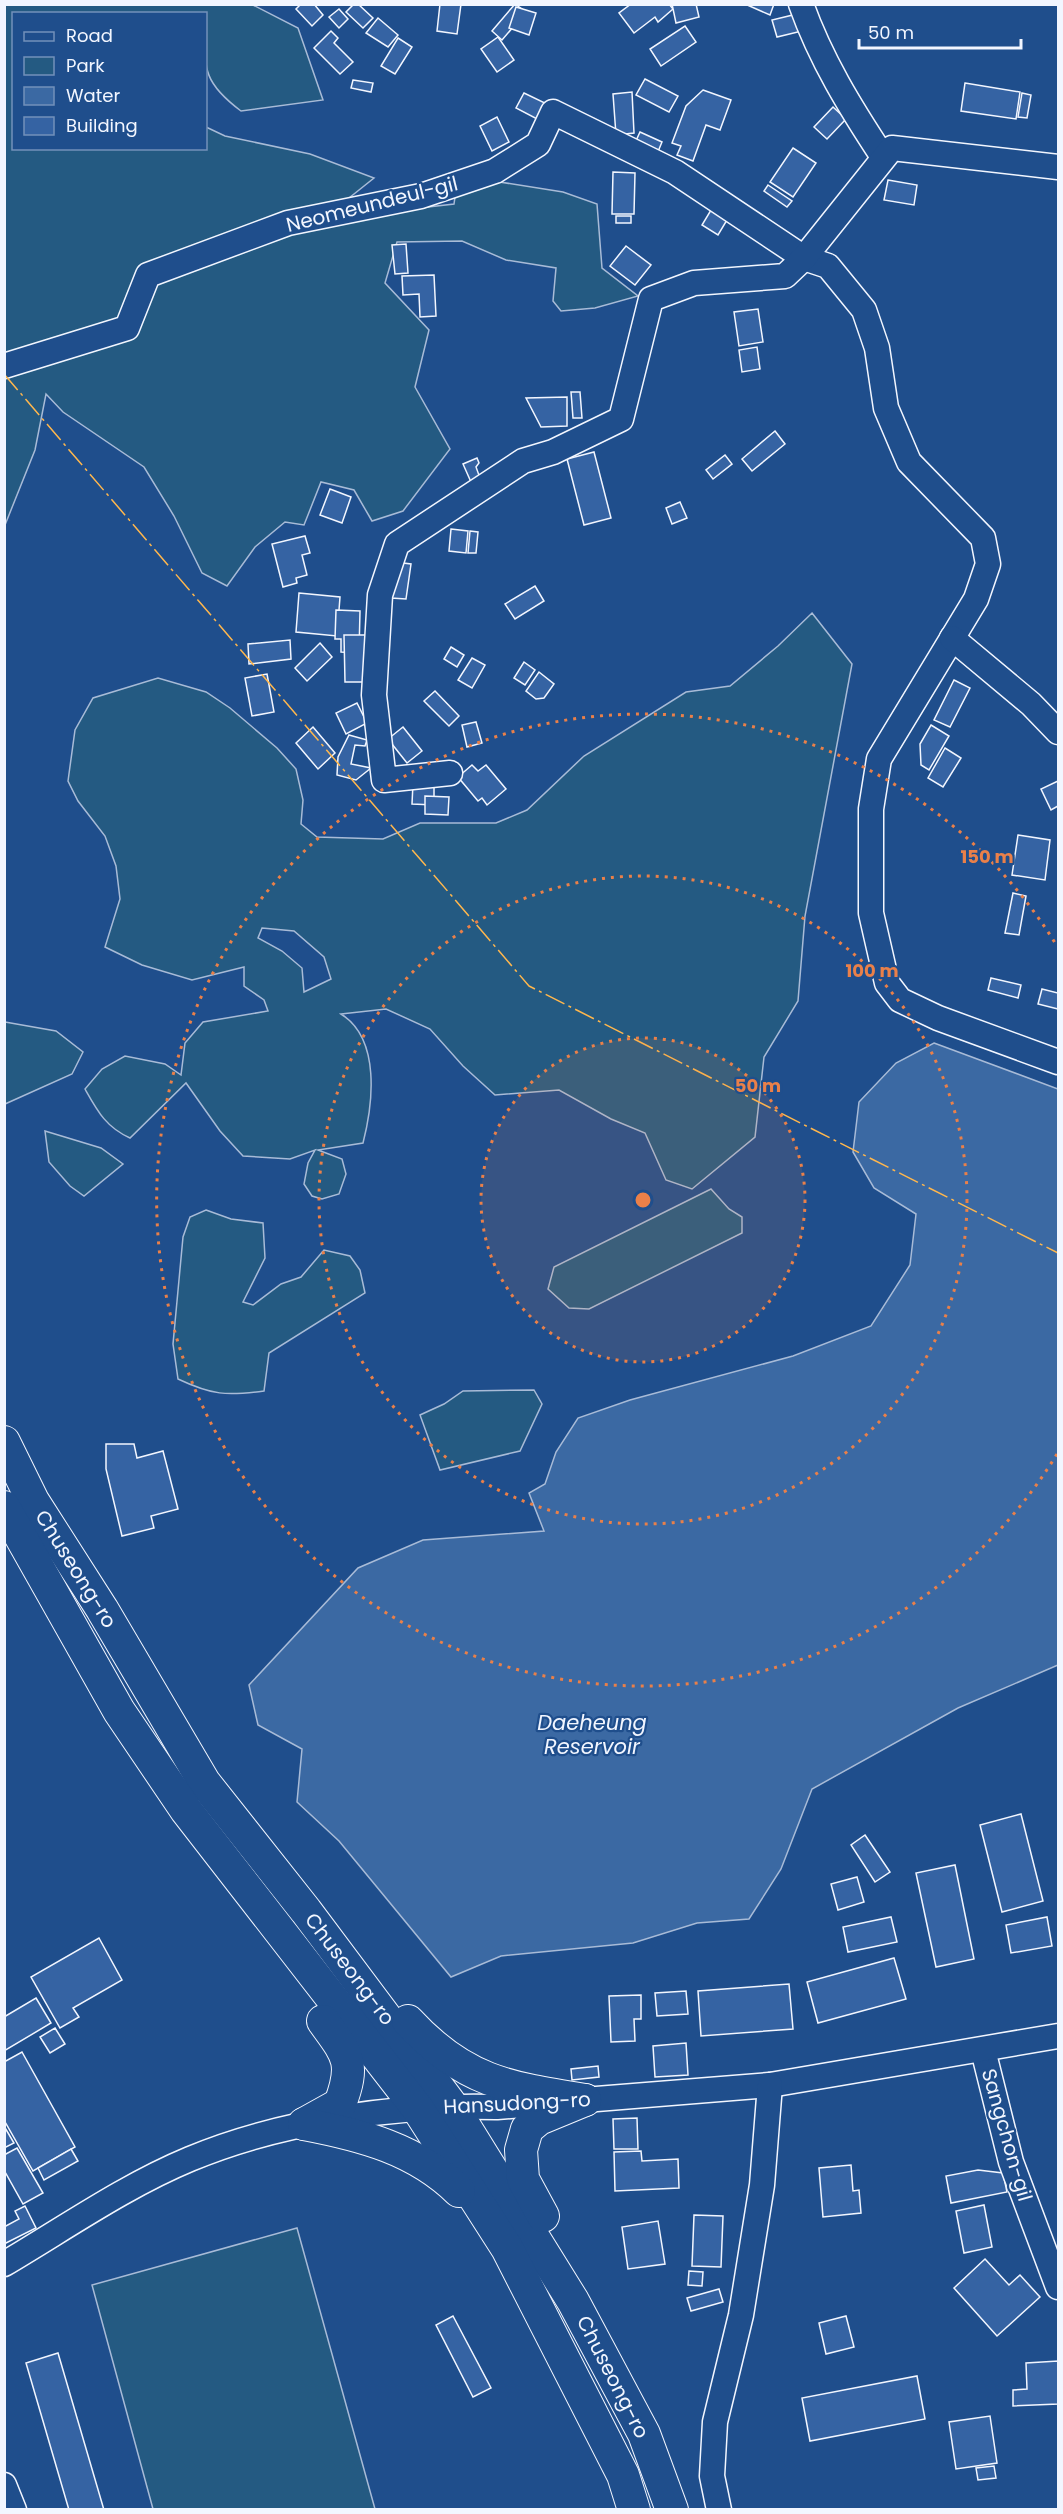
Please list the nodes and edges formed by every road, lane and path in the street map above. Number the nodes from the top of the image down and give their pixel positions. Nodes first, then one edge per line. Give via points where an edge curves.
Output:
1 (801, 4) edge
2 (882, 157) junction
3 (1059, 167) edge
4 (804, 258) junction
5 (4, 366) edge
6 (952, 638) junction
7 (1059, 732) edge
8 (450, 773) dead end
9 (1059, 1062) edge
10 (4, 1442) edge
11 (4, 1507) edge
12 (119, 1712) junction
13 (191, 1760) junction
14 (1059, 2036) edge
15 (983, 2050) junction
16 (770, 2085) junction
17 (585, 2100) junction
18 (452, 2106) junction
19 (418, 2109) junction
20 (304, 2124) junction
21 (490, 2221) junction
22 (4, 2264) edge
23 (1059, 2287) edge
24 (644, 2434) junction
25 (4, 2485) edge
26 (14, 2510) edge
27 (634, 2510) edge
28 (672, 2510) edge
29 (719, 2510) edge

1 - 2 street via 816,46 840,92
2 - 3 street via 892,148
2 - 4 street
4 - 5 street, Neomeundeul-gil via 675,172 553,112 538,144 495,171 420,196 288,223 148,275 127,328
4 - 6 street via 828,266 864,310 877,348 886,408 909,462 983,538 988,564 976,599
4 - 8 street via 785,276 694,284 651,299 621,419 553,452 524,461 397,544 380,595 375,675 384,780
6 - 7 street
6 - 9 street via 879,759 871,809 871,913 887,983 900,1000 938,1018
10 - 13 main road, Chuseong-ro via 33,1501
11 - 12 main road, Chuseong-ro
12 - 19 main road, Chuseong-ro via 186,1810
12 - 20 main road via 239,1910 347,2054 348,2082 340,2104
13 - 17 main road via 253,1828 429,2044 474,2074 524,2090
13 - 18 main road, Chuseong-ro
14 - 15 street, Hansudong-ro
15 - 16 street, Hansudong-ro
15 - 23 street, Sangchon-gil via 1011,2162
16 - 17 street, Hansudong-ro
16 - 29 street via 762,2185 741,2315 715,2422 712,2476
17 - 18 street, Hansudong-ro via 497,2108
17 - 24 main road via 539,2119 527,2129 521,2150 523,2179 612,2343
18 - 19 street, Hansudong-ro
18 - 24 main road, Chuseong-ro via 573,2301
19 - 20 street, Hansudong-ro
19 - 21 main road, Chuseong-ro
20 - 21 main road via 364,2136 412,2155 442,2174
20 - 22 street, Hansudong-ro via 192,2158 141,2183
21 - 27 main road, Chuseong-ro via 520,2269 623,2475
24 - 28 main road, Chuseong-ro
25 - 26 street

